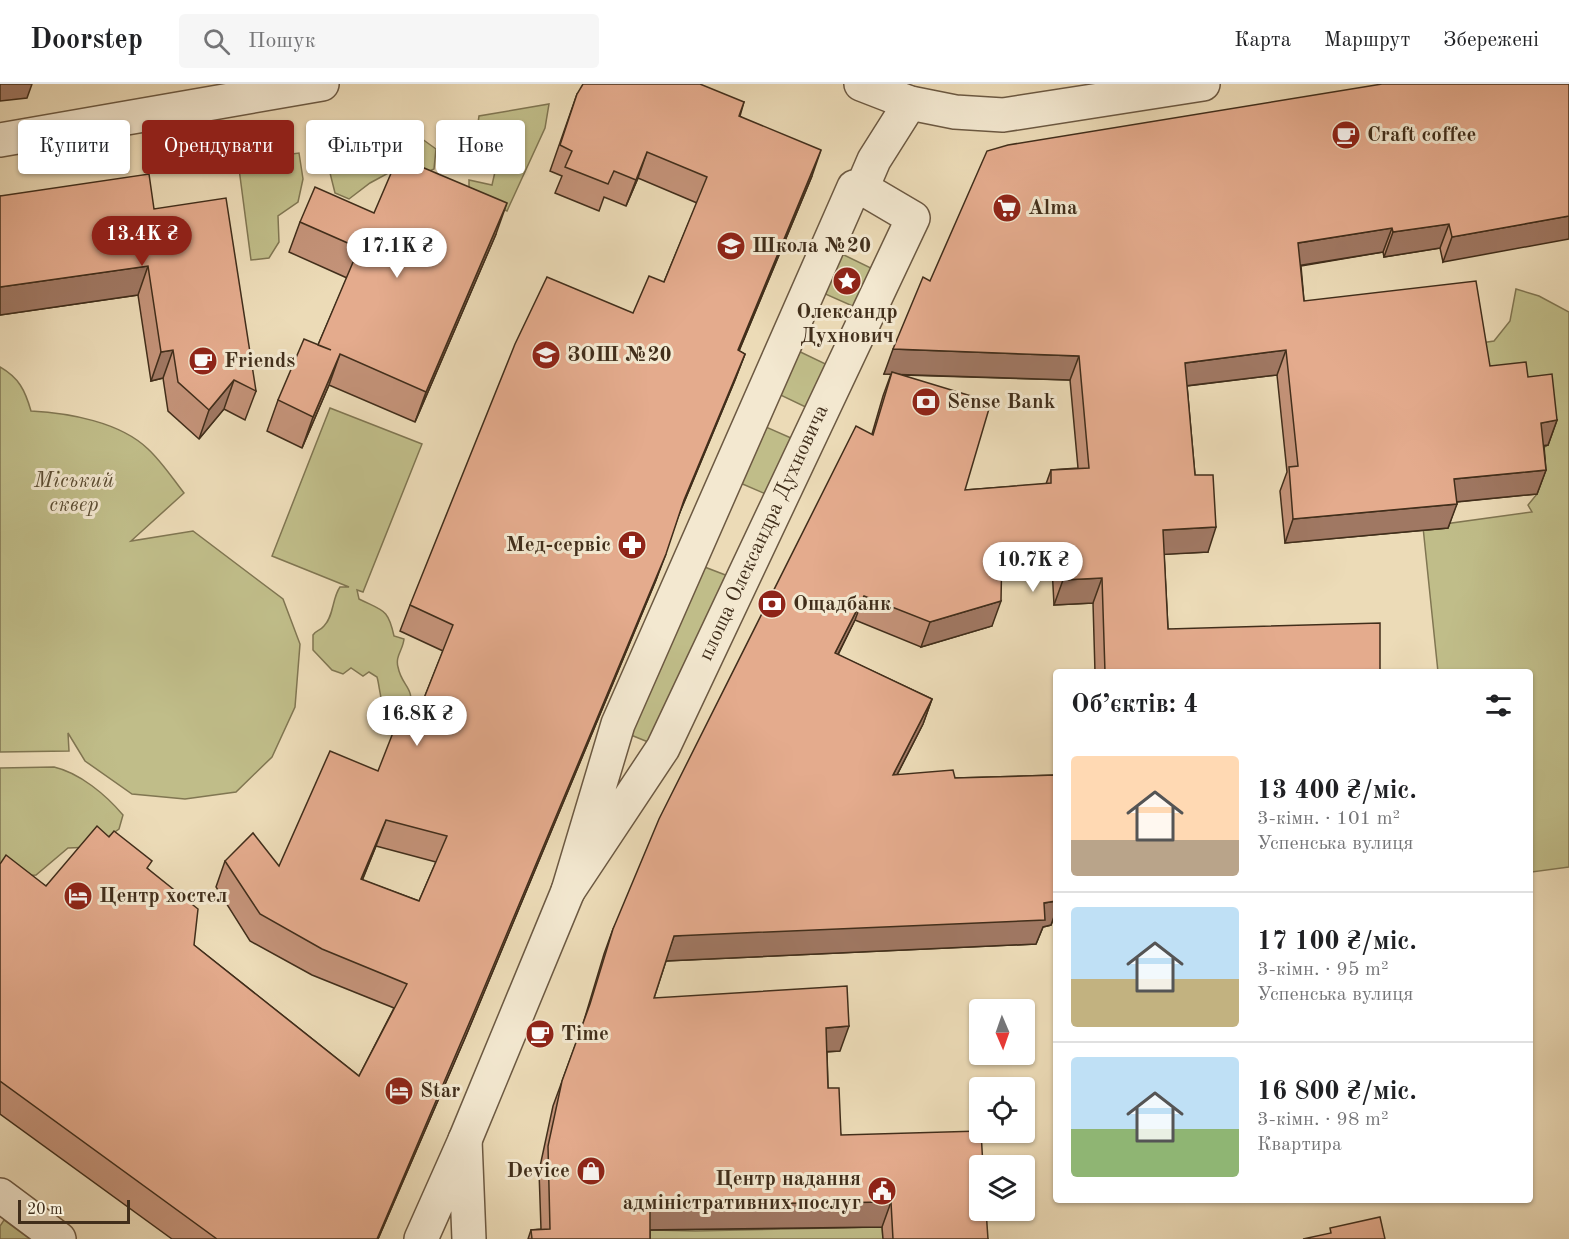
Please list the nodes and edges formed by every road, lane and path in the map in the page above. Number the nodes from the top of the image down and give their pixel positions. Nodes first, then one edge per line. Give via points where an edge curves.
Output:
1 (322, 84) edge
2 (861, 84) edge
3 (1203, 84) edge
4 (910, 93) edge
5 (0, 140) edge
6 (862, 188) junction
7 (568, 891) junction
8 (465, 1140) junction
9 (0, 1195) edge
10 (59, 1239) edge
11 (421, 1239) edge
12 (470, 1239) edge

1 - 5 street
2 - 4 street
3 - 4 street via 1003,115 955,112
4 - 6 street, площа Олександра Духновича
6 - 7 street, площа Олександра Духновича via 854,187 618,724
6 - 7 street, площа Олександра Духновича via 913,218 663,748
7 - 8 street, площа Олександра Духновича
8 - 11 street, площа Олександра Духновича
8 - 12 street, площа Олександра Духновича
9 - 10 street

